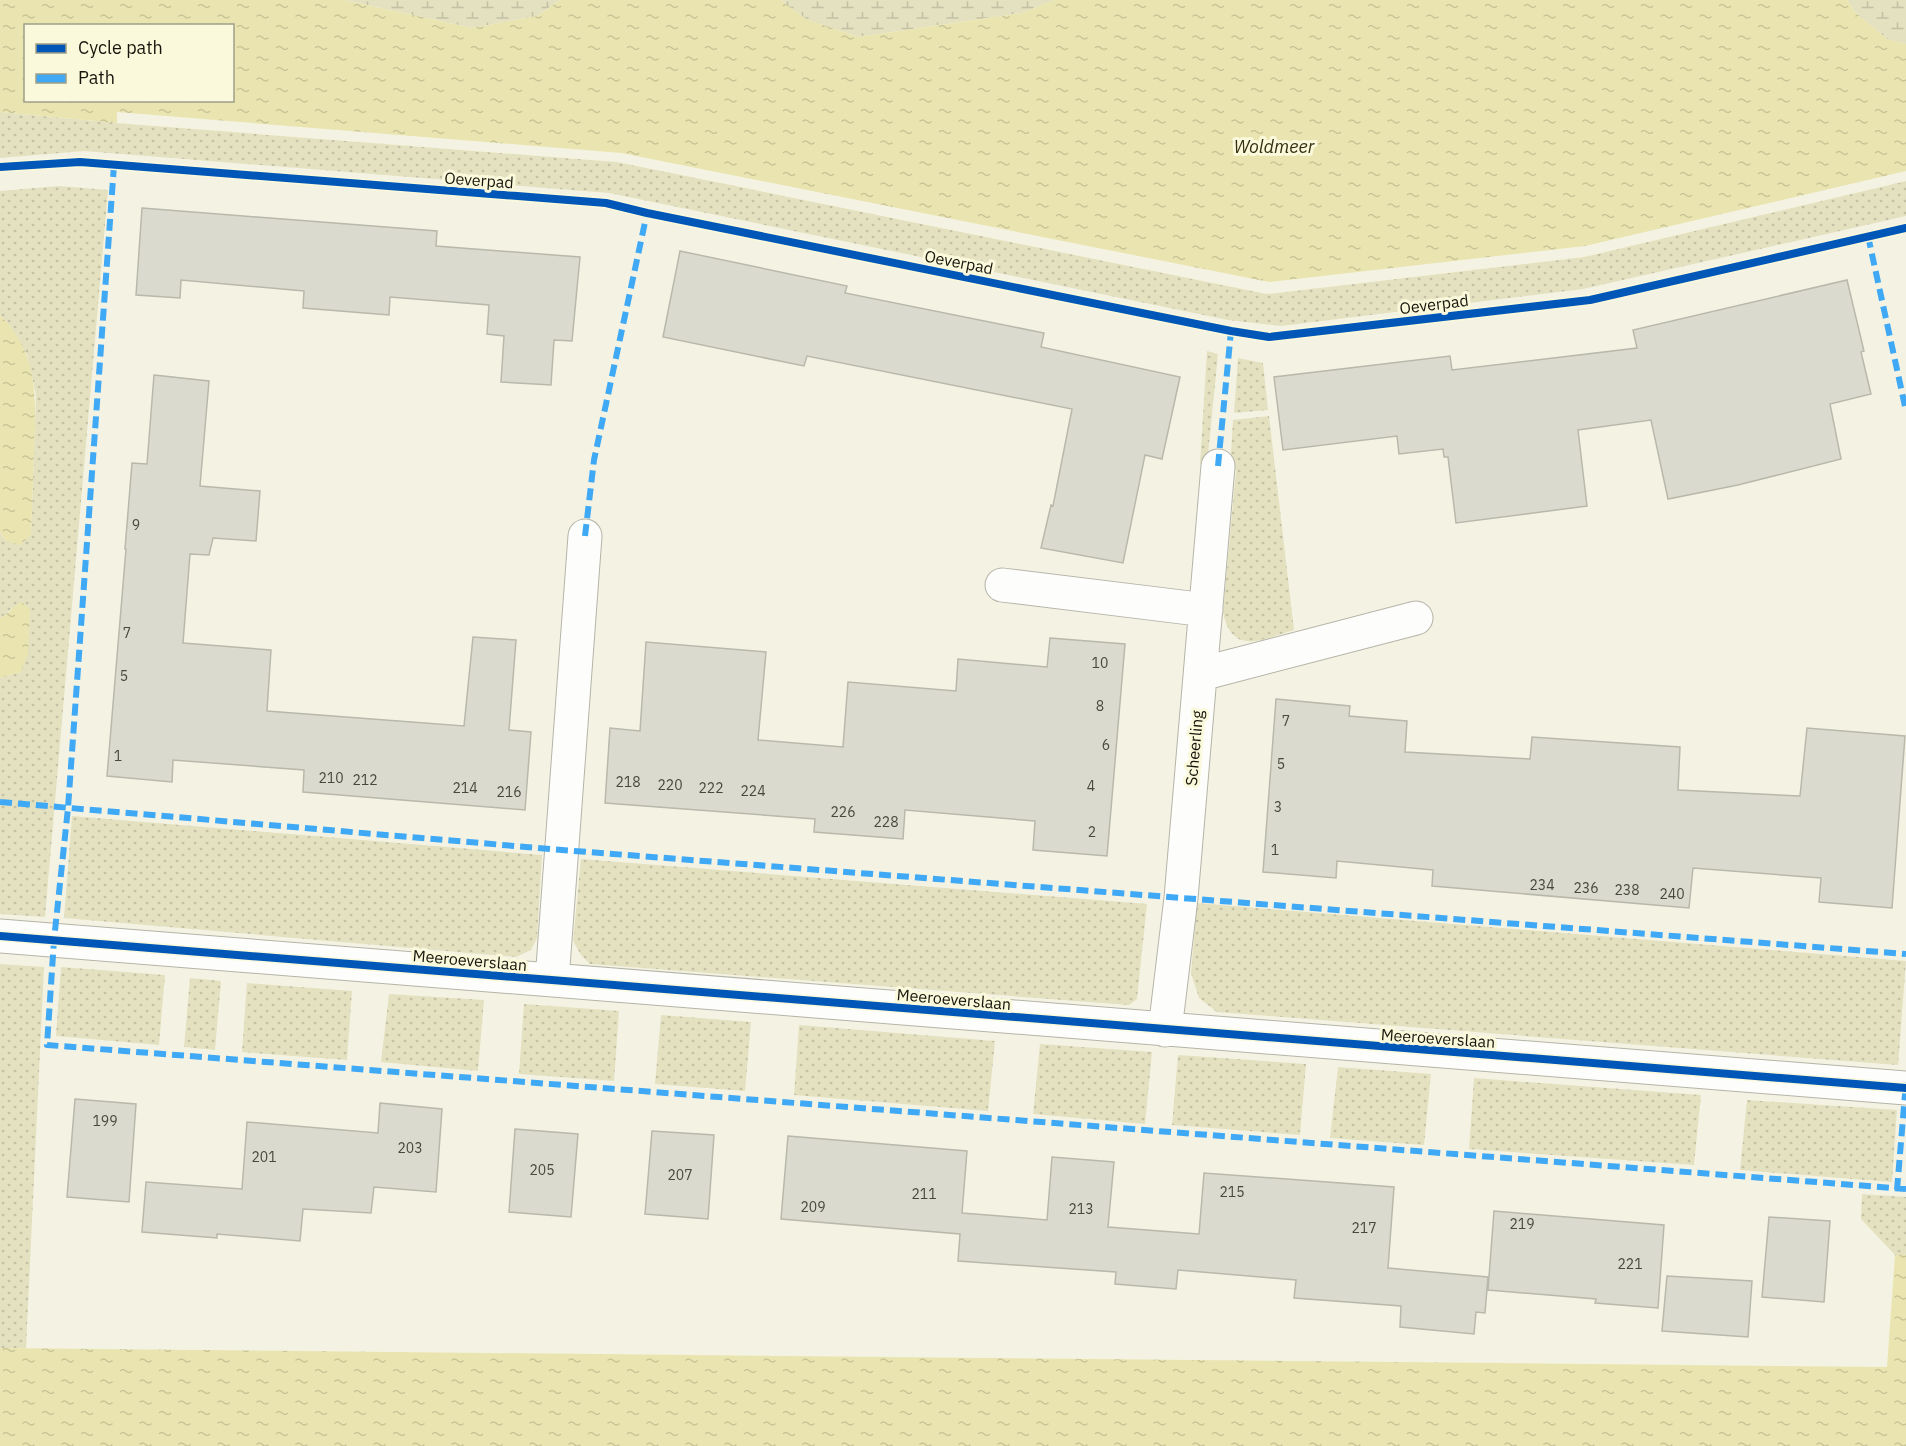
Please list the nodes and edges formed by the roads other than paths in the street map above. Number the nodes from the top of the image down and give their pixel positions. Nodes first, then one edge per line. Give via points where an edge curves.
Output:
1 (1218, 466) dead end
2 (585, 536) dead end
3 (1002, 585) dead end
4 (1206, 610) junction
5 (1416, 618) dead end
6 (1201, 674) junction
7 (0, 936) edge
8 (552, 981) junction
9 (1166, 1030) junction
10 (1906, 1088) edge

1 - 4 street, Scheerling
2 - 8 street
3 - 4 street
4 - 6 street, Scheerling
5 - 6 street
6 - 9 street, Scheerling
7 - 8 street, Meeroeverslaan
8 - 9 street, Meeroeverslaan
9 - 10 street, Meeroeverslaan

